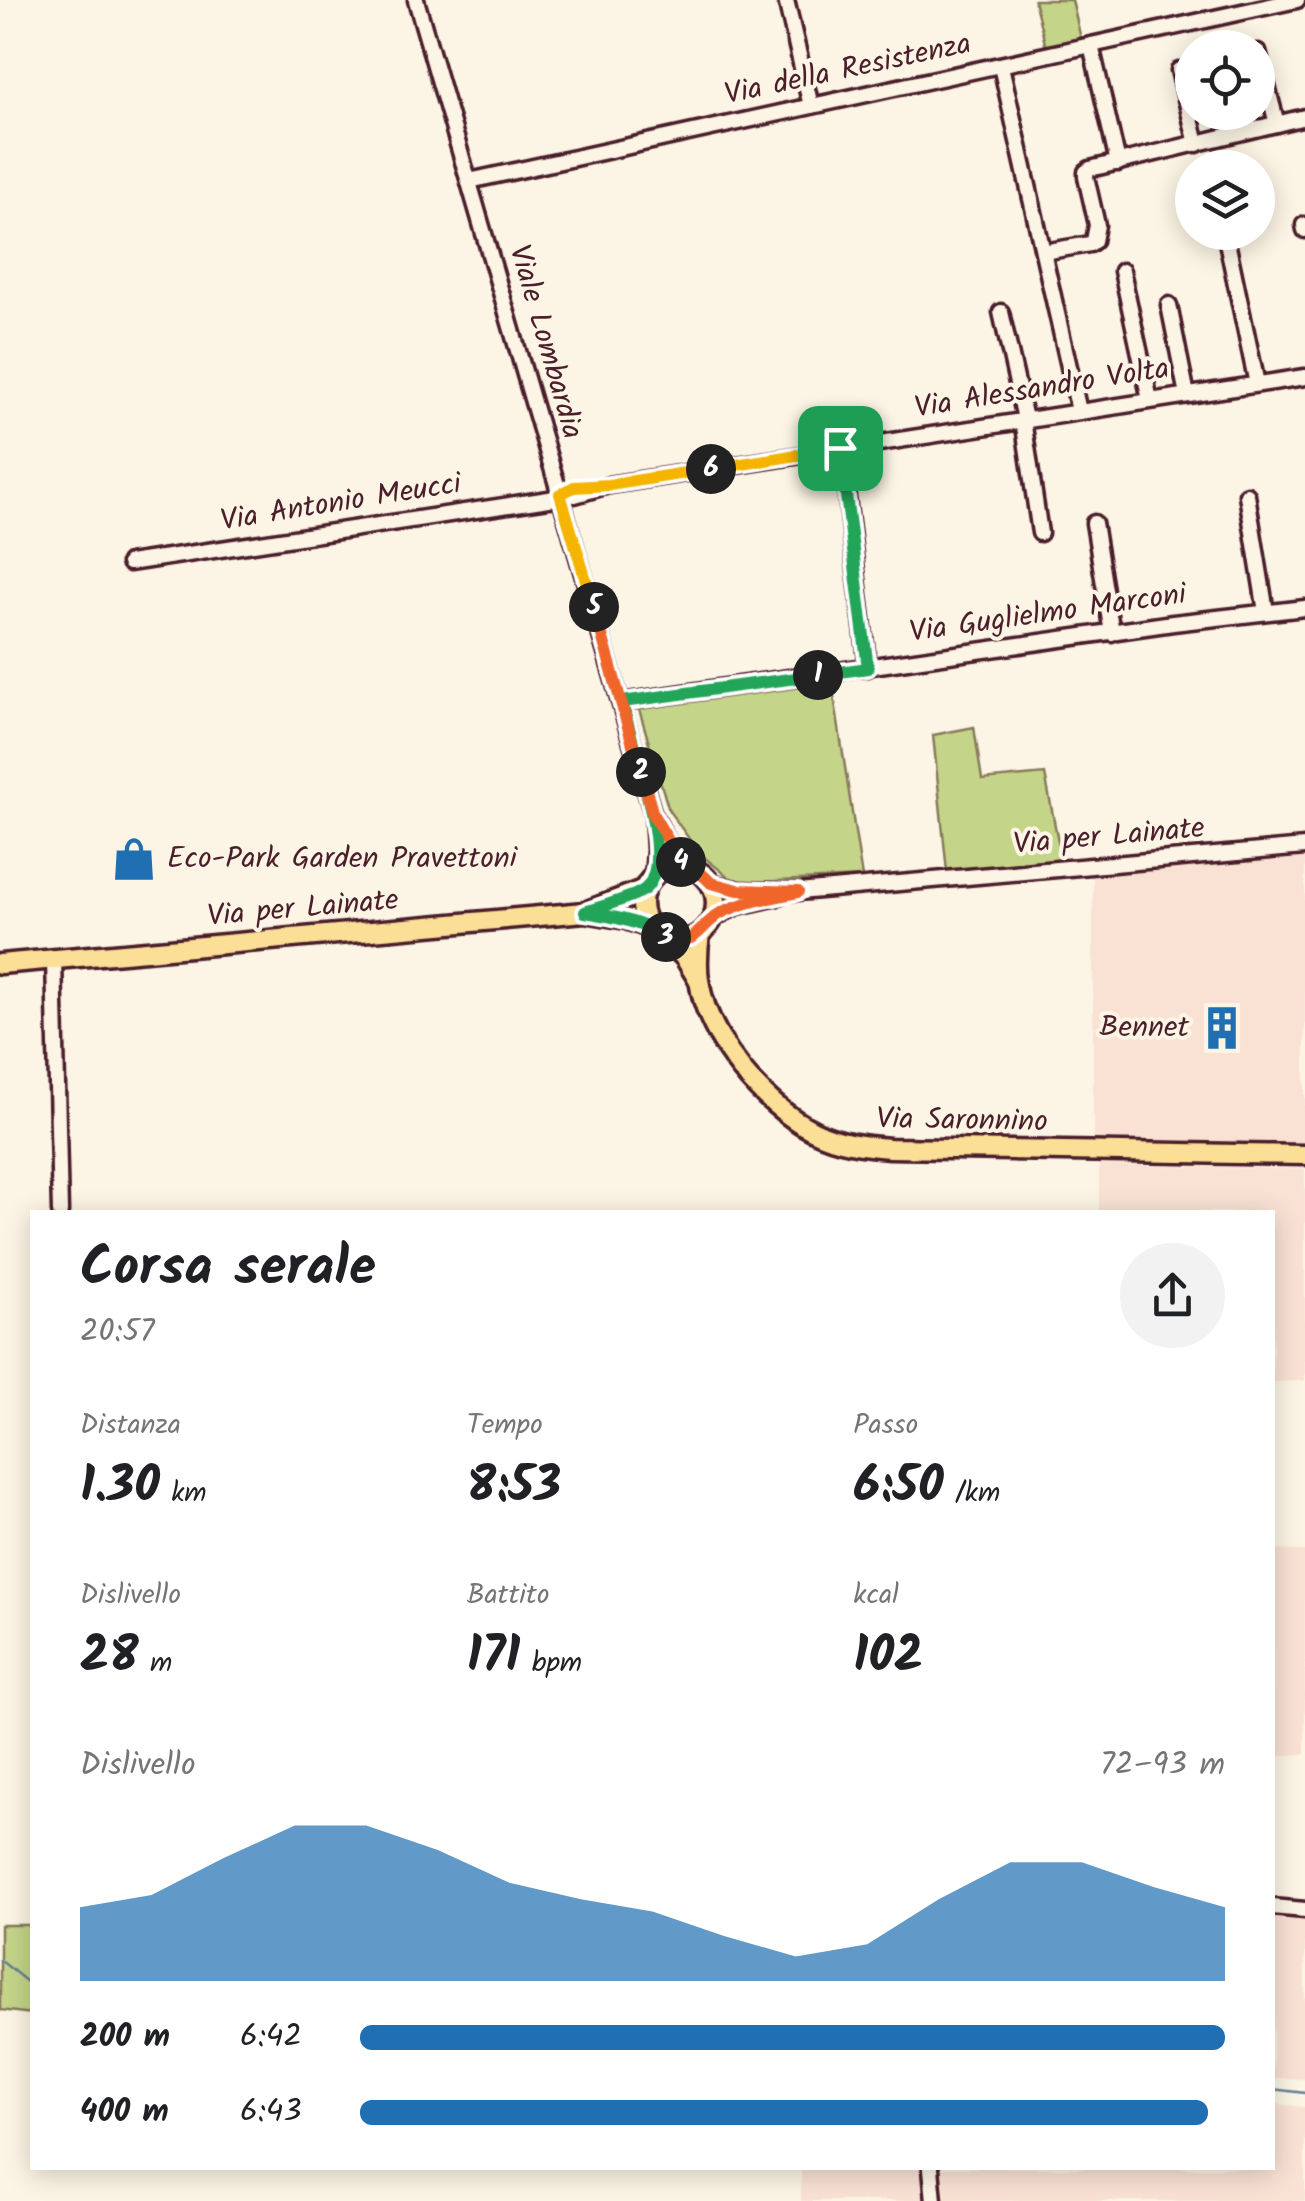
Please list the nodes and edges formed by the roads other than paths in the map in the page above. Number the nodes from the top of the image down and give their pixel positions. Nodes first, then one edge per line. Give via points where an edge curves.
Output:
1 (416, 0) edge
2 (786, 0) edge
3 (1297, 0) edge
4 (1091, 45) junction
5 (1001, 66) junction
6 (811, 106) junction
7 (1275, 116) edge
8 (1305, 118) edge
9 (1277, 124) junction
10 (1194, 130) edge
11 (1197, 144) junction
12 (1118, 162) junction
13 (469, 181) junction
14 (1229, 250) edge
15 (1044, 252) junction
16 (1122, 271) dead end
17 (1169, 305) dead end
18 (1002, 312) dead end
19 (1305, 377) edge
20 (1257, 384) junction
21 (1187, 394) junction
22 (1150, 400) junction
23 (1079, 410) junction
24 (1024, 419) junction
25 (840, 448) junction
26 (1247, 494) dead end
27 (561, 496) junction
28 (1094, 523) dead end
29 (1040, 533) dead end
30 (129, 563) dead end
31 (1305, 608) edge
32 (1266, 612) junction
33 (1112, 633) junction
34 (868, 668) junction
35 (622, 702) junction
36 (653, 815) junction
37 (1305, 847) edge
38 (696, 870) junction
39 (649, 883) junction
40 (711, 883) junction
41 (798, 892) junction
42 (585, 912) junction
43 (713, 918) junction
44 (658, 932) junction
45 (700, 933) junction
46 (54, 959) junction
47 (0, 964) edge
48 (699, 981) junction
49 (1305, 1155) edge
50 (60, 1210) edge
51 (1275, 1908) edge
52 (1305, 1910) edge
53 (931, 2170) edge
54 (934, 2201) edge

1 - 13 street, Viale Lombardia
2 - 6 street
3 - 4 street, Via della Resistenza
4 - 5 street, Via della Resistenza
4 - 12 street
5 - 6 street, Via della Resistenza
5 - 15 street
6 - 13 street, Via della Resistenza
7 - 9 street
8 - 9 street
9 - 11 street
10 - 11 street
11 - 12 street
12 - 15 street via 1086,172 1094,241
13 - 27 street, Viale Lombardia
14 - 20 street
15 - 23 street
16 - 22 street
17 - 21 street
18 - 24 street
19 - 20 street, Via Alessandro Volta
20 - 21 street, Via Alessandro Volta
21 - 22 street, Via Alessandro Volta
22 - 23 street, Via Alessandro Volta
23 - 24 street, Via Alessandro Volta
24 - 25 street, Via Alessandro Volta
24 - 29 street
25 - 27 street, Via Alessandro Volta via 574,487
25 - 34 street
26 - 32 street
27 - 30 street, Via Antonio Meucci
27 - 35 street, Viale Lombardia
28 - 33 street
31 - 32 street, Via Guglielmo Marconi
32 - 33 street, Via Guglielmo Marconi
33 - 34 street, Via Guglielmo Marconi
34 - 35 street, Via Guglielmo Marconi
35 - 36 street, Viale Lombardia
36 - 38 street, Viale Lombardia via 678,860
36 - 39 street, Viale Lombardia
37 - 41 street, Via per Lainate
38 - 39 main road via 674,866
38 - 40 main road
39 - 42 main road, Via per Lainate
39 - 44 main road via 644,910
40 - 41 street, Via per Lainate
40 - 43 main road
41 - 43 street, Via per Lainate
42 - 44 main road, Via per Lainate
42 - 46 main road, Via per Lainate
43 - 45 main road
44 - 45 main road via 681,940
44 - 48 main road, Via Saronnino
45 - 48 main road, Via Saronnino
46 - 47 main road, Via per Lainate
46 - 50 street
48 - 49 main road, Via Saronnino via 718,1032 761,1092 815,1132 838,1140 915,1148
51 - 52 street
53 - 54 street

